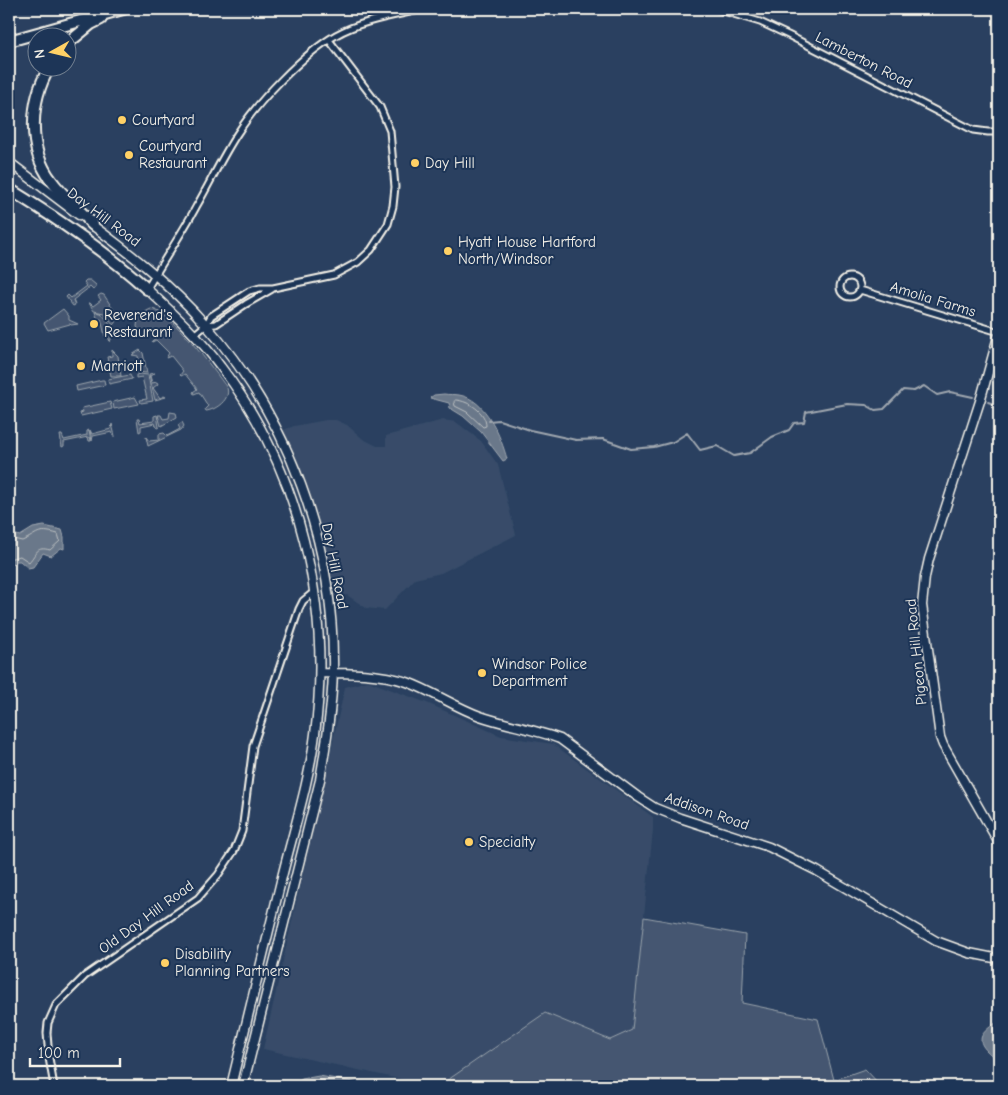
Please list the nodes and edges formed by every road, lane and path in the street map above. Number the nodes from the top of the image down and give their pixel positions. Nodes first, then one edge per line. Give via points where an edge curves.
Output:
1 (424, 9) edge
2 (717, 9) edge
3 (120, 10) edge
4 (78, 34) edge
5 (11, 39) edge
6 (329, 40) junction
7 (44, 78) edge
8 (999, 132) edge
9 (9, 162) edge
10 (9, 189) edge
11 (93, 225) junction
12 (155, 274) junction
13 (273, 288) junction
14 (147, 289) junction
15 (860, 290) junction
16 (206, 325) junction
17 (999, 332) edge
18 (194, 335) junction
19 (286, 448) junction
20 (274, 455) junction
21 (311, 516) junction
22 (298, 519) junction
23 (315, 592) junction
24 (320, 673) junction
25 (333, 673) junction
26 (999, 843) edge
27 (270, 925) junction
28 (282, 929) junction
29 (999, 959) edge
30 (244, 1033) junction
31 (256, 1036) junction
32 (54, 1086) edge
33 (231, 1086) edge
34 (243, 1086) edge

1 - 6 street via 352,28
2 - 8 street, Lamberton Road via 760,22 788,35 973,130
3 - 4 highway via 90,24
3 - 5 highway
6 - 12 street via 287,75 242,127
6 - 13 street via 386,119 393,154 393,206 381,238 358,262 334,275
7 - 11 highway via 36,104 37,151 50,180
9 - 11 main road, Day Hill Road
10 - 14 highway via 77,232
11 - 12 main road, Day Hill Road
12 - 14 street
12 - 16 main road, Day Hill Road
13 - 16 street via 216,324
13 - 16 street via 258,288 246,293 211,316
14 - 18 main road, Day Hill Road
15 - 15 street, Amolia Farms via 859,282 853,277 840,284 840,290 846,296 854,296
15 - 17 street, Amolia Farms
16 - 18 street
16 - 19 main road, Day Hill Road via 254,390
17 - 26 main road, Pigeon Hill Road via 930,559 922,605 940,737
18 - 20 main road, Day Hill Road via 240,393
19 - 20 main road
19 - 21 main road, Day Hill Road
20 - 22 main road, Day Hill Road
21 - 22 main road
21 - 25 main road, Day Hill Road via 328,595
22 - 23 main road, Day Hill Road
23 - 24 main road, Day Hill Road
23 - 32 street, Old Day Hill Road via 303,601 299,609 256,738 242,831 234,852 198,898 85,976 56,1005 47,1033
24 - 25 main road, Addison Road
24 - 27 main road, Day Hill Road via 313,752
25 - 28 main road, Day Hill Road via 330,720 320,780
25 - 29 main road, Addison Road via 378,676 406,682 474,714 560,739 655,808 769,847 817,871 936,941
27 - 28 main road
27 - 30 main road, Day Hill Road
28 - 31 main road, Day Hill Road
30 - 31 main road
30 - 33 main road, Day Hill Road
31 - 34 main road, Day Hill Road

